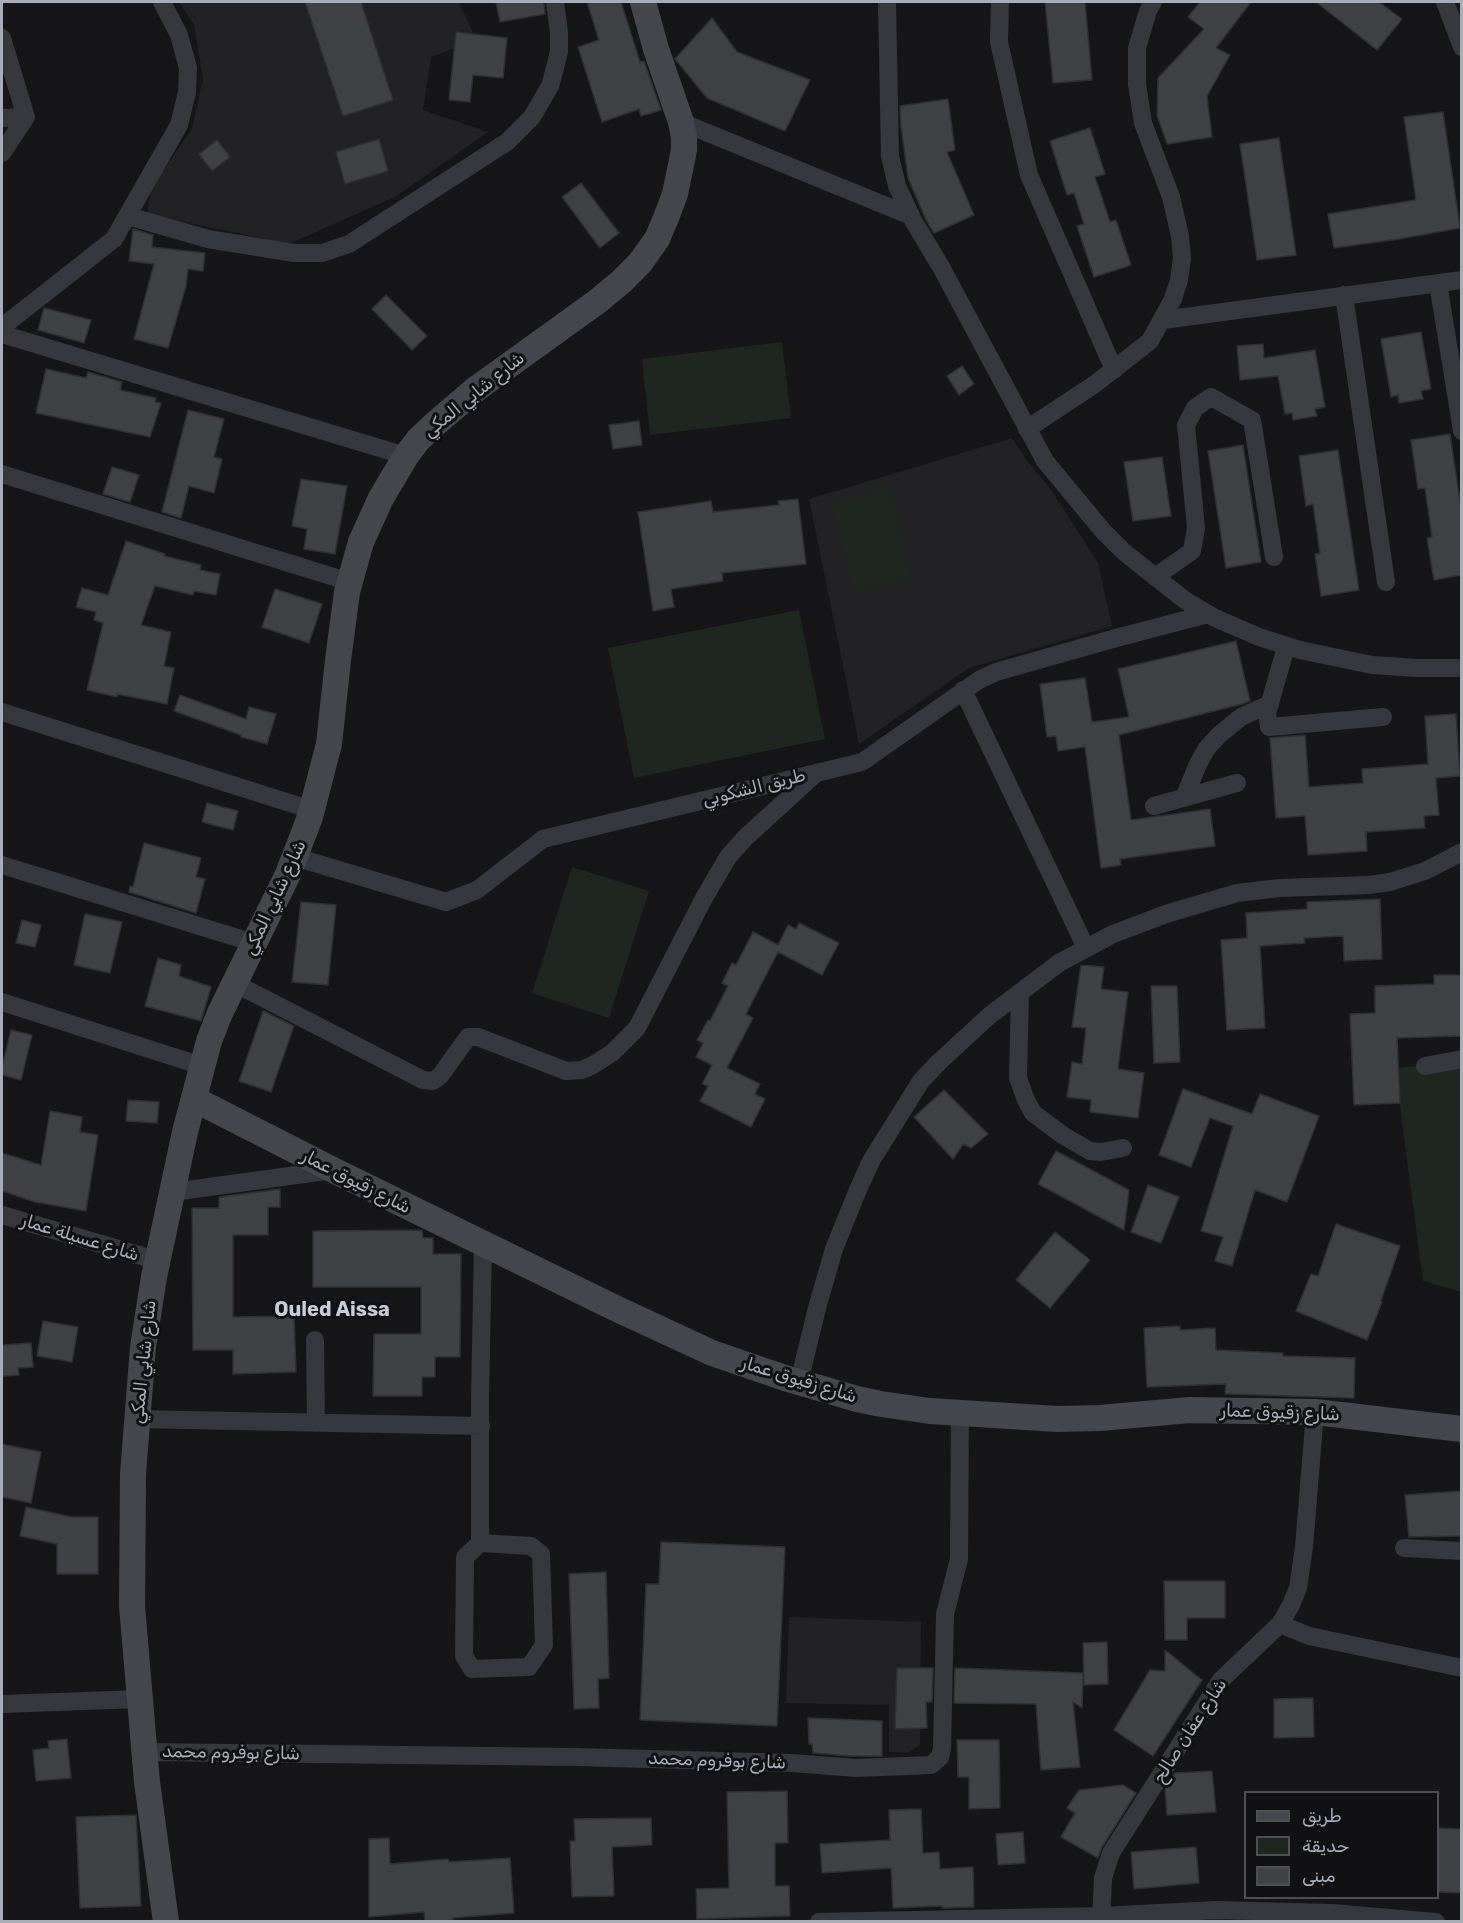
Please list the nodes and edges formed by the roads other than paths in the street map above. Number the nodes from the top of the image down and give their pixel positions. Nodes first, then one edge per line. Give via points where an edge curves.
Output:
1 (162, 2) edge
2 (555, 2) edge
3 (643, 2) edge
4 (887, 2) edge
5 (1000, 2) edge
6 (1153, 2) edge
7 (1445, 2) edge
8 (2, 38) edge
9 (1461, 47) edge
10 (26, 117) junction
11 (2, 118) edge
12 (681, 122) junction
13 (2, 153) edge
14 (128, 216) junction
15 (911, 216) junction
16 (1461, 280) edge
17 (1438, 283) junction
18 (1344, 295) junction
19 (1163, 320) junction
20 (2, 327) edge
21 (2, 334) edge
22 (1114, 370) junction
23 (1027, 429) junction
24 (1461, 431) edge
25 (406, 456) junction
26 (2, 474) edge
27 (1274, 557) dead end
28 (1155, 577) junction
29 (350, 582) junction
30 (1386, 582) dead end
31 (1208, 614) junction
32 (1286, 647) junction
33 (1461, 668) edge
34 (963, 690) junction
35 (1270, 704) junction
36 (2, 712) edge
37 (1383, 717) dead end
38 (817, 772) junction
39 (1237, 783) dead end
40 (1184, 798) junction
41 (1154, 806) dead end
42 (312, 810) junction
43 (1461, 852) edge
44 (295, 857) junction
45 (2, 865) edge
46 (254, 943) junction
47 (1086, 948) junction
48 (234, 983) junction
49 (1020, 993) junction
50 (2, 1002) edge
51 (1461, 1059) edge
52 (1425, 1065) dead end
53 (202, 1066) junction
54 (194, 1099) junction
55 (1123, 1148) dead end
56 (333, 1170) junction
57 (173, 1192) junction
58 (2, 1215) edge
59 (483, 1244) junction
60 (159, 1261) junction
61 (315, 1340) dead end
62 (799, 1382) junction
63 (960, 1412) junction
64 (1315, 1412) junction
65 (137, 1419) junction
66 (316, 1423) junction
67 (481, 1426) junction
68 (1461, 1428) edge
69 (480, 1543) junction
70 (1404, 1548) dead end
71 (1461, 1551) edge
72 (1280, 1624) junction
73 (1461, 1668) edge
74 (140, 1699) junction
75 (2, 1704) edge
76 (144, 1752) junction
77 (1216, 1916) edge
78 (1102, 1919) edge
79 (166, 1922) edge
80 (819, 1922) edge
81 (1436, 1922) edge

1 - 14 street via 183,45 188,68 187,92 179,125
2 - 14 street via 559,51 546,94 532,117 507,142 349,244 322,253 294,253 208,239
3 - 12 main road, شارع شابي المكي
4 - 15 street via 890,156 897,186
5 - 22 street via 999,42 1029,175
6 - 19 street via 1137,48 1137,84 1143,123 1177,218 1182,258 1173,300
7 - 9 street
8 - 10 street
10 - 11 street
10 - 13 street
12 - 15 street
12 - 25 main road, شارع شابي المكي via 684,150 675,194 657,239 640,263 598,302 451,409
14 - 20 street via 114,239
15 - 23 street
16 - 17 street
17 - 18 street
17 - 24 street
18 - 19 street
18 - 30 street
19 - 22 street via 1150,340
21 - 25 street
22 - 23 street
23 - 28 street via 1045,461 1103,531
25 - 29 main road, شارع شابي المكي via 361,542
26 - 29 street
27 - 28 street via 1252,420 1211,397 1196,408 1186,425 1196,528 1192,551
28 - 31 street
29 - 42 main road, شارع شابي المكي via 329,744
31 - 32 street
31 - 34 street, طريق الشكوبي via 996,672
32 - 33 street via 1372,666
32 - 35 street
34 - 38 street, طريق الشكوبي via 862,762
34 - 47 street
35 - 37 street via 1269,727
35 - 40 street via 1241,717 1213,742 1197,764
36 - 42 street
38 - 44 street, طريق الشكوبي via 543,839 477,890 446,902
38 - 48 street via 728,857 637,1028 612,1053 582,1070 566,1071 478,1037 468,1037 440,1076 433,1081 423,1080
39 - 40 street
40 - 41 street
42 - 44 main road, شارع شابي المكي
43 - 47 street via 1425,871 1390,882 1280,888 1217,898 1113,934
44 - 46 main road, شارع شابي المكي
45 - 46 street
46 - 48 main road, شارع شابي المكي
47 - 49 street
48 - 53 main road, شارع شابي المكي
49 - 55 street via 1018,1078 1033,1113 1090,1151
49 - 62 street via 989,1016 921,1082 872,1161 834,1249
50 - 53 street
51 - 52 street
53 - 54 main road, شارع شابي المكي
54 - 56 main road, شارع زقيوق عمار
54 - 57 main road, شارع شابي المكي
56 - 57 street
56 - 59 main road, شارع زقيوق عمار
57 - 60 main road, شارع شابي المكي
58 - 60 street, شارع عسيلة عمار
59 - 62 main road, شارع زقيوق عمار via 712,1353
59 - 67 street
60 - 65 main road, شارع شابي المكي via 143,1347
61 - 66 street
62 - 63 main road, شارع زقيوق عمار via 881,1404
63 - 64 main road, شارع زقيوق عمار via 1068,1419 1190,1410
63 - 76 street, شارع بوفروم محمد via 959,1559 945,1614 942,1749 931,1765 856,1768 576,1757
64 - 68 main road, شارع زقيوق عمار
64 - 72 street, شارع عفان صالح via 1298,1588
65 - 66 street
65 - 74 main road, شارع شابي المكي via 132,1606
66 - 67 street
67 - 69 street
69 - 69 street via 465,1557 464,1656 472,1669 529,1667 544,1645 541,1554 531,1546
70 - 71 street
72 - 73 street via 1309,1636
72 - 78 street, شارع عفان صالح via 1221,1680 1111,1853 1103,1878
74 - 75 street
74 - 76 main road, شارع شابي المكي
76 - 79 main road, شارع شابي المكي
77 - 78 street
77 - 81 street via 1332,1913
78 - 80 street

